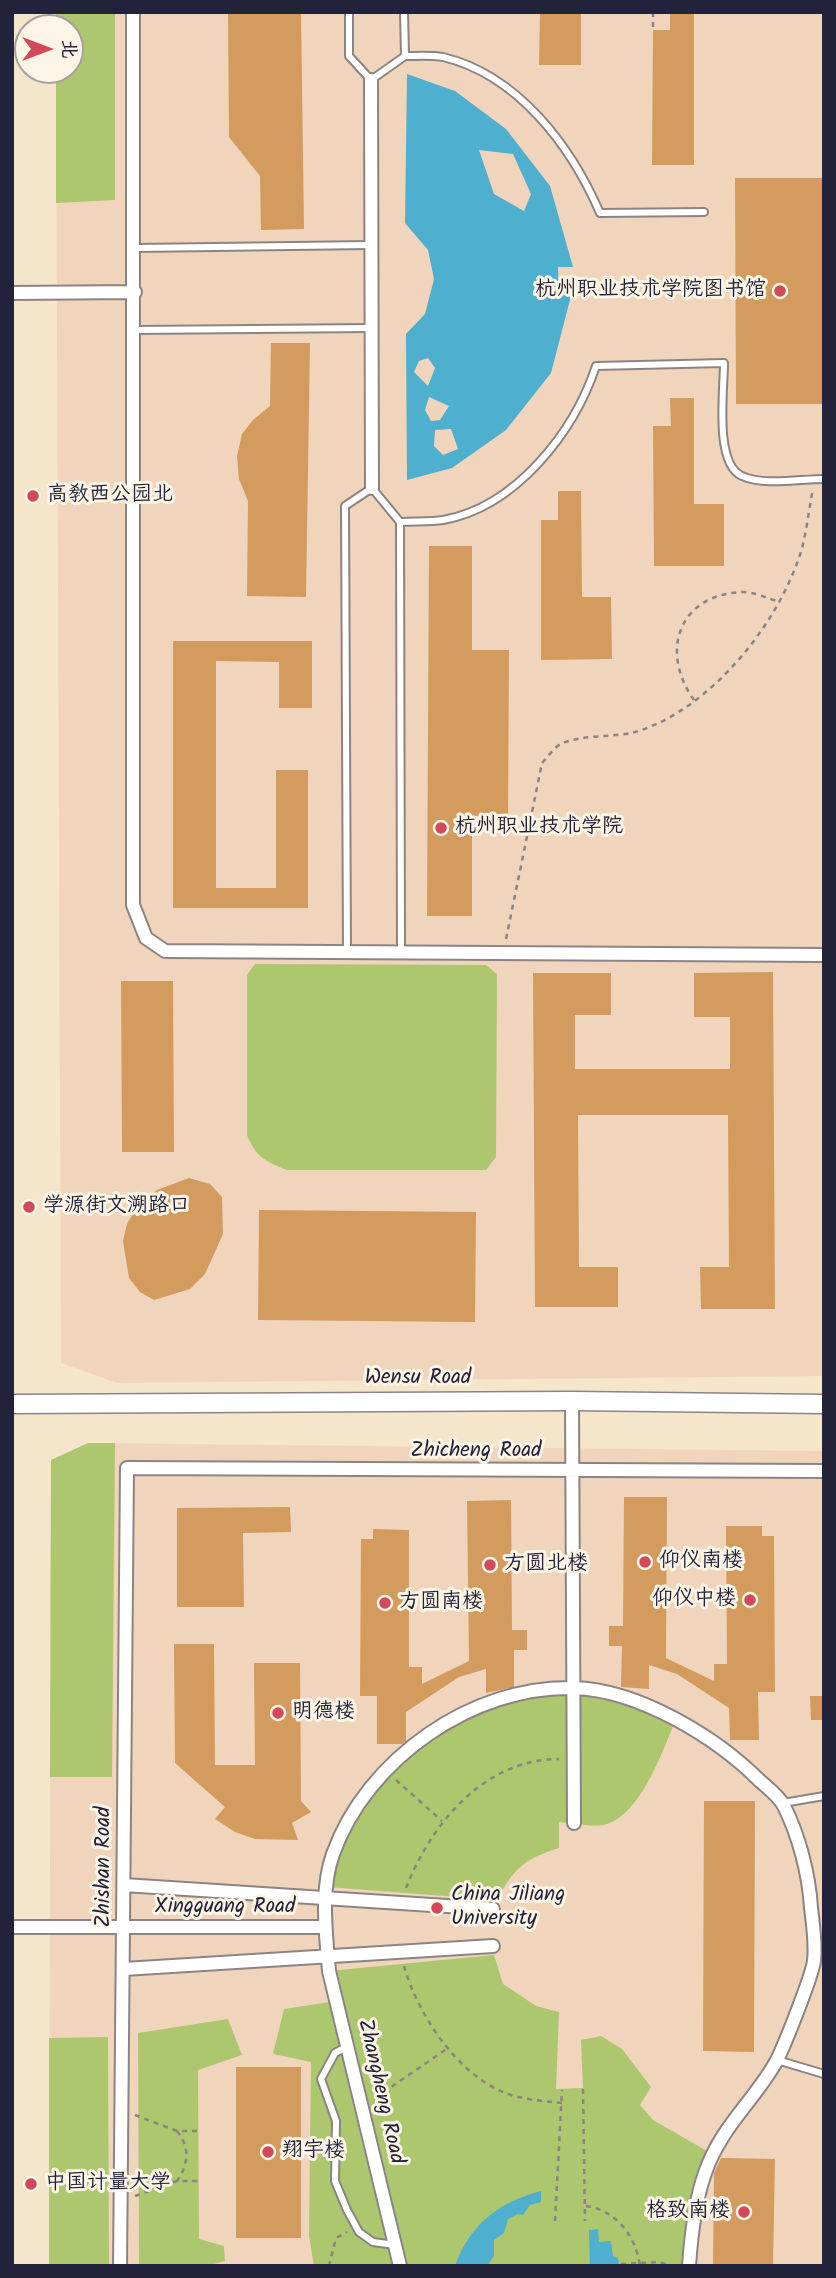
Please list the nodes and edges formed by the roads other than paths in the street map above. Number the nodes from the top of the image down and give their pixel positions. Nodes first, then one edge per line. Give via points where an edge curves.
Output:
1 (133, 12) edge
2 (349, 12) edge
3 (404, 12) edge
4 (405, 56) junction
5 (371, 80) junction
6 (704, 212) dead end
7 (371, 245) junction
8 (135, 248) junction
9 (135, 292) junction
10 (12, 293) edge
11 (371, 328) junction
12 (135, 330) junction
13 (824, 479) edge
14 (372, 488) junction
15 (400, 522) junction
16 (347, 952) junction
17 (401, 952) junction
18 (824, 955) edge
19 (572, 1401) junction
20 (12, 1404) edge
21 (824, 1404) edge
22 (127, 1468) joint
23 (824, 1471) edge
24 (572, 1472) junction
25 (575, 1688) junction
26 (824, 1796) edge
27 (783, 1803) junction
28 (574, 1823) dead end
29 (124, 1885) junction
30 (326, 1899) junction
31 (493, 1909) dead end
32 (12, 1927) edge
33 (124, 1927) junction
34 (325, 1927) junction
35 (493, 1946) dead end
36 (328, 1959) junction
37 (124, 1969) junction
38 (349, 2045) junction
39 (777, 2060) junction
40 (824, 2074) edge
41 (395, 2245) junction
42 (120, 2266) edge
43 (400, 2266) edge
44 (689, 2266) edge

1 - 8 street
2 - 5 lane via 349,56
3 - 4 lane
4 - 5 lane
4 - 6 lane via 443,57 517,95 571,158 600,213
5 - 7 street
7 - 8 lane
7 - 11 street
8 - 9 street
9 - 10 street
9 - 12 street
11 - 12 lane
11 - 14 street
12 - 16 street via 133,905 146,938 165,951
13 - 15 lane via 760,480 741,476 728,465 724,363 596,366 586,395 554,444 511,488 475,509 443,520
14 - 15 lane
14 - 16 lane via 345,506
15 - 17 lane
16 - 17 street
17 - 18 street
19 - 20 street, Wensu Road
19 - 21 street, Wensu Road
19 - 24 street
22 - 24 street, Zhicheng Road
22 - 29 street, Zhishan Road
23 - 24 street, Zhicheng Road
24 - 25 street
25 - 27 street, Zhangheng Road via 624,1697 676,1720 731,1752
25 - 28 street
25 - 30 street, Zhangheng Road via 509,1696 441,1724 385,1771 356,1809 332,1856
26 - 27 lane
27 - 39 street via 802,1854 814,1962
29 - 30 street
29 - 33 street, Zhishan Road
30 - 31 street
30 - 34 street, Zhangheng Road
32 - 33 street, Xingguang Road
33 - 34 street, Xingguang Road
33 - 37 street, Zhishan Road
34 - 36 street, Zhangheng Road
35 - 36 street
36 - 37 street
36 - 38 street, Zhangheng Road
37 - 42 street, Zhishan Road
38 - 41 street, Zhangheng Road
38 - 41 lane via 335,2053 321,2079 336,2121 335,2181 356,2227 373,2242
39 - 40 lane
39 - 44 street via 730,2123 705,2173
41 - 43 street, Zhangheng Road

